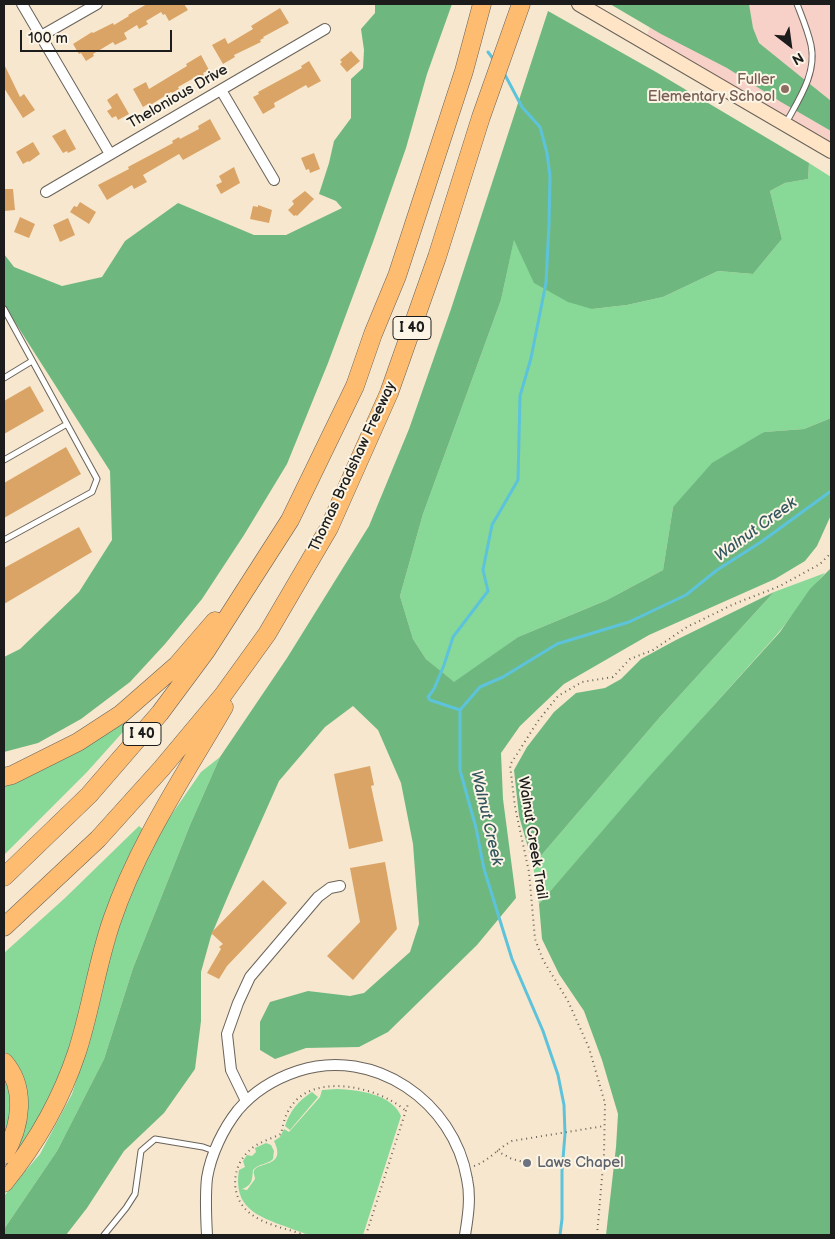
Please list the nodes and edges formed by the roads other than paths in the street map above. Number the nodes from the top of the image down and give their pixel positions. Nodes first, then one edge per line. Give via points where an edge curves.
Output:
1 (22, 4) edge
2 (97, 4) edge
3 (482, 4) edge
4 (579, 4) edge
5 (797, 4) edge
6 (520, 5) edge
7 (325, 29) dead end
8 (41, 36) junction
9 (221, 90) junction
10 (786, 124) junction
11 (831, 151) edge
12 (110, 154) junction
13 (274, 180) dead end
14 (46, 192) dead end
15 (4, 310) edge
16 (32, 361) junction
17 (4, 378) edge
18 (67, 424) junction
19 (4, 460) edge
20 (4, 540) edge
21 (258, 571) junction
22 (267, 634) junction
23 (4, 777) edge
24 (4, 877) edge
25 (340, 886) dead end
26 (4, 927) edge
27 (4, 1062) edge
28 (246, 1101) junction
29 (214, 1151) junction
30 (4, 1155) edge
31 (4, 1183) edge
32 (104, 1235) edge
33 (207, 1235) edge
34 (464, 1235) edge

1 - 8 street
2 - 8 street
3 - 21 highway, I 40 via 464,71 403,259 355,386 290,520
4 - 10 street
5 - 10 lane via 811,45 812,66 804,90
6 - 22 highway, Thomas Bradshaw Freeway / I 40 via 389,393 328,528
7 - 9 street, Thelonious Drive
8 - 12 street
9 - 12 street, Thelonious Drive
9 - 13 street
10 - 11 street
12 - 14 street, Thelonious Drive
15 - 16 lane
16 - 17 lane
16 - 18 lane
18 - 19 lane
18 - 20 lane via 97,479 92,492
21 - 23 highway via 177,665 121,714 78,742
21 - 24 highway, I 40 via 206,651 160,713 89,794
22 - 26 highway, Thomas Bradshaw Freeway / I 40 via 223,695 162,768 98,839
22 - 31 highway via 131,870 112,922 73,1060 52,1113 23,1161
25 - 28 street via 330,888 318,897 250,977 238,1003 227,1034 231,1070
27 - 30 highway via 11,1070 18,1091 19,1117
28 - 29 street via 228,1122
28 - 34 street via 285,1075 310,1067 335,1064 362,1067 400,1082 432,1108 454,1139 468,1179 468,1220
29 - 32 lane via 156,1140 141,1151 135,1194
29 - 33 street via 207,1178

